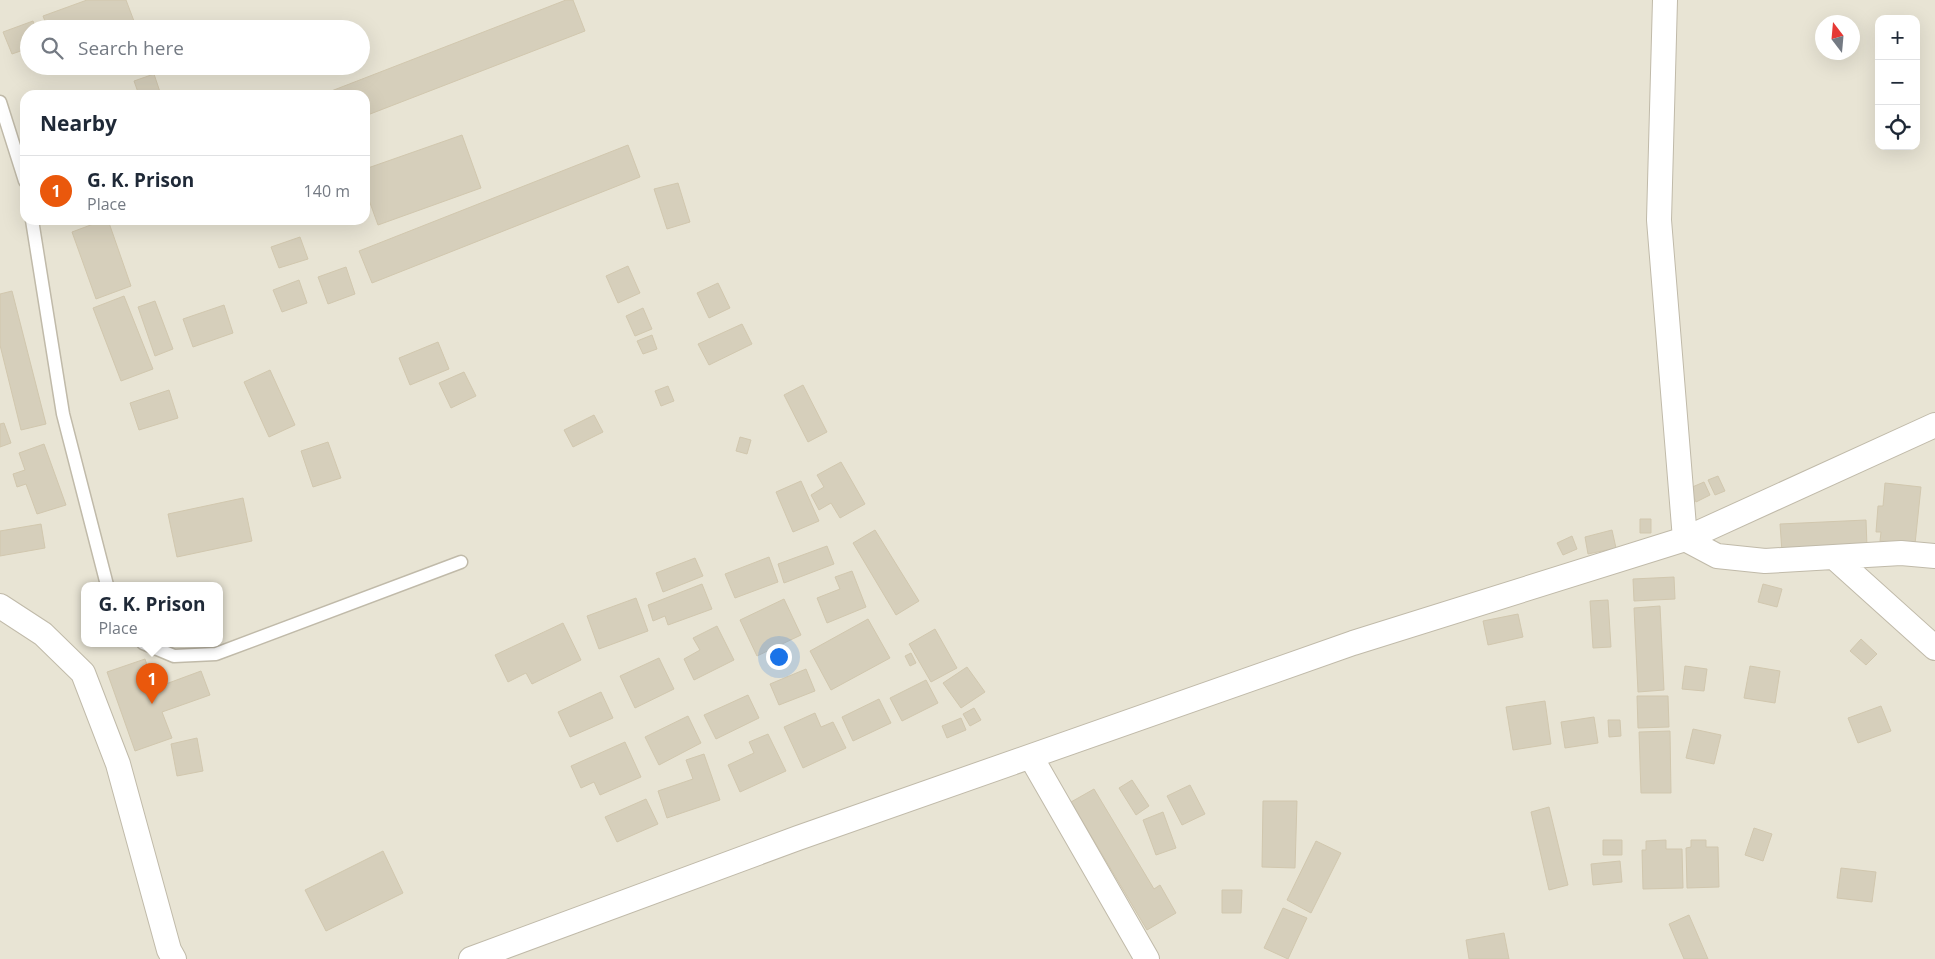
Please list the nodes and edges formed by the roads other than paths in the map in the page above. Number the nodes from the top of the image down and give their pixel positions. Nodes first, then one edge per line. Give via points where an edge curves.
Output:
1 (1665, 0) edge
2 (0, 102) edge
3 (20, 166) edge
4 (33, 225) edge
5 (1935, 425) edge
6 (1685, 539) junction
7 (1935, 556) edge
8 (1835, 558) junction
9 (461, 562) dead end
10 (106, 582) edge
11 (0, 606) edge
12 (153, 647) edge
13 (1935, 648) edge
14 (1031, 757) junction
15 (174, 959) edge
16 (471, 959) edge
17 (1147, 959) edge

1 - 6 street via 1659,220
2 - 3 lane
4 - 10 lane via 63,414
5 - 6 street
6 - 8 street via 1717,556 1765,561
6 - 14 street via 1353,642
7 - 8 street via 1901,553
8 - 13 street
9 - 12 lane via 216,654 174,656
11 - 15 street via 43,634 83,672 118,764
14 - 16 street via 798,838
14 - 17 street

